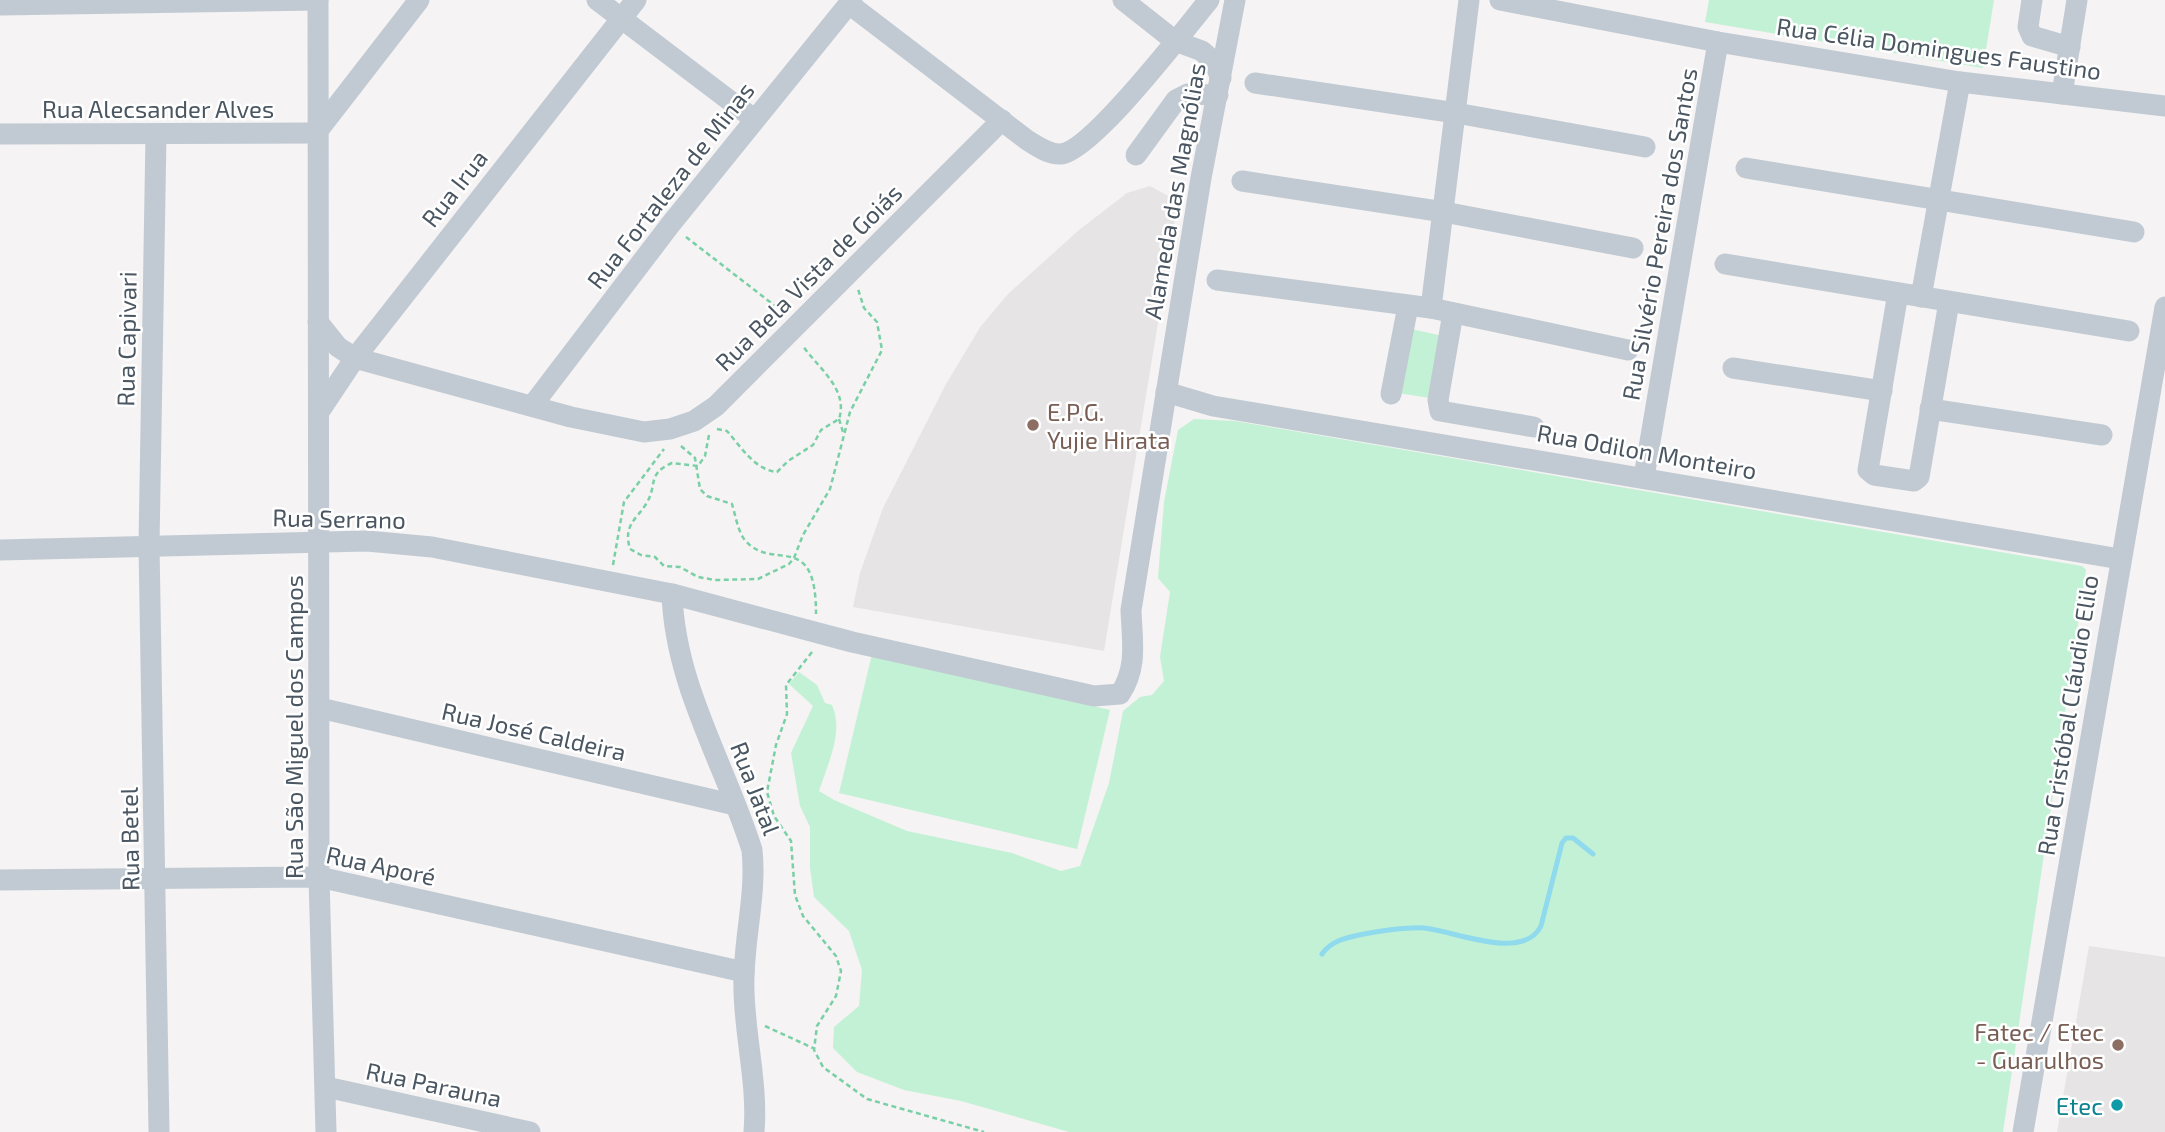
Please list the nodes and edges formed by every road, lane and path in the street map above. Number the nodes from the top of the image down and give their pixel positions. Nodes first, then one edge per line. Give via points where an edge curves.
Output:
1 (318, 0) edge
2 (419, 0) edge
3 (597, 0) edge
4 (636, 0) edge
5 (1123, 0) edge
6 (1209, 0) edge
7 (1235, 0) edge
8 (1469, 0) edge
9 (1500, 0) edge
10 (2032, 0) edge
11 (2077, 0) edge
12 (850, 2) edge
13 (0, 5) edge
14 (1582, 8) edge
15 (621, 19) junction
16 (1175, 41) junction
17 (1718, 42) junction
18 (2070, 47) junction
19 (316, 72) junction
20 (359, 77) junction
21 (1960, 82) junction
22 (1255, 83) dead end
23 (1220, 87) junction
24 (2062, 94) junction
25 (2165, 106) edge
26 (1456, 113) junction
27 (754, 119) junction
28 (1002, 120) junction
29 (316, 133) junction
30 (0, 134) edge
31 (156, 135) junction
32 (1645, 148) dead end
33 (1136, 155) dead end
34 (1745, 168) dead end
35 (1242, 181) dead end
36 (1938, 200) junction
37 (1444, 212) junction
38 (670, 225) junction
39 (2134, 232) dead end
40 (1633, 248) dead end
41 (1725, 264) dead end
42 (850, 273) junction
43 (1217, 280) dead end
44 (1898, 293) junction
45 (1921, 297) junction
46 (1949, 302) junction
47 (1408, 306) junction
48 (2165, 307) edge
49 (1431, 308) junction
50 (1453, 313) junction
51 (318, 322) junction
52 (795, 328) junction
53 (2129, 331) dead end
54 (1628, 350) dead end
55 (355, 358) junction
56 (1732, 368) dead end
57 (1882, 391) junction
58 (1166, 392) junction
59 (1391, 394) dead end
60 (532, 406) junction
61 (1930, 409) junction
62 (319, 412) junction
63 (839, 418) junction
64 (1534, 427) dead end
65 (844, 435) junction
66 (2102, 435) dead end
67 (671, 439) dead end
68 (688, 450) dead end
69 (698, 466) junction
70 (1644, 477) junction
71 (318, 542) junction
72 (149, 545) junction
73 (0, 550) edge
74 (794, 558) junction
75 (2120, 559) junction
76 (610, 582) junction
77 (672, 594) junction
78 (816, 632) junction
79 (320, 708) junction
80 (735, 805) junction
81 (319, 877) junction
82 (156, 878) junction
83 (0, 880) edge
84 (744, 972) junction
85 (746, 1017) junction
86 (813, 1048) junction
87 (326, 1087) junction
88 (159, 1132) edge
89 (326, 1132) edge
90 (530, 1132) edge
91 (754, 1132) edge
92 (984, 1132) edge
93 (2023, 1132) edge

1 - 13 street
1 - 19 street, Rua São Miguel dos Campos
2 - 20 street
3 - 15 street
4 - 15 street, Rua Irua
5 - 16 street
6 - 16 street
7 - 23 street, Alameda das Magnólias
8 - 26 street
9 - 14 street, Rua Célia Domingues Faustino
10 - 18 street via 2028,27 2032,36
11 - 18 street
12 - 27 street, Rua Fortaleza de Minas
12 - 28 street
14 - 17 street, Rua Célia Domingues Faustino
15 - 27 street
15 - 55 street, Rua Irua
16 - 23 street via 1202,51 1214,62
16 - 28 street via 1101,126 1073,149 1060,154 1045,151
17 - 21 street, Rua Célia Domingues Faustino
17 - 70 street, Rua Silvério Pereira dos Santos
18 - 24 street
19 - 20 street via 337,83
19 - 29 street, Rua São Miguel dos Campos
20 - 29 street
21 - 24 street, Rua Célia Domingues Faustino
21 - 36 street
22 - 26 street
23 - 33 street via 1176,100
23 - 58 street, Alameda das Magnólias
24 - 25 street, Rua Célia Domingues Faustino
26 - 32 street
26 - 37 street
27 - 38 street, Rua Fortaleza de Minas
28 - 42 street, Rua Bela Vista de Goiás
29 - 31 street, Rua Alecsander Alves
29 - 51 street, Rua São Miguel dos Campos
30 - 31 street, Rua Alecsander Alves
31 - 72 street, Rua Capivari
34 - 36 street
35 - 37 street
36 - 39 street
36 - 45 street
37 - 40 street
37 - 49 street
38 - 52 path
38 - 60 street, Rua Fortaleza de Minas
41 - 44 street
42 - 52 street, Rua Bela Vista de Goiás
42 - 65 path via 864,308 877,322 882,350 850,412
43 - 47 street
44 - 45 street
44 - 57 street
45 - 46 street
46 - 53 street
46 - 61 street
47 - 49 street
47 - 59 street
48 - 75 street, Rua Cristóbal Cláudio Elilo
49 - 50 street
50 - 54 street
50 - 64 street via 1440,411
51 - 55 street via 338,347
51 - 62 street, Rua São Miguel dos Campos
52 - 60 street, Rua Bela Vista de Goiás via 716,406 694,421 670,429 643,432
52 - 63 path via 839,394
55 - 60 street, Rua Bela Vista de Goiás
55 - 62 street, Rua Irua
56 - 57 street
57 - 61 street via 1868,470 1874,475 1917,480
58 - 70 street, Rua Odilon Monteiro via 1213,406
58 - 78 street, Alameda das Magnólias via 1131,610 1133,665 1120,694 1094,696
61 - 66 street
62 - 71 street, Rua São Miguel dos Campos
63 - 65 path
63 - 69 path via 778,472 755,463 722,430 710,434
65 - 74 path via 830,489
67 - 76 path via 624,502
68 - 69 path
69 - 74 path via 699,489 732,503 743,539 760,552
69 - 74 path via 672,463 654,476 646,505 634,516 629,531 630,549 655,557 669,568 680,567 715,580 758,579
70 - 75 street, Rua Odilon Monteiro
71 - 72 street, Rua Serrano
71 - 76 street, Rua Serrano via 432,547
71 - 79 street, Rua São Miguel dos Campos
72 - 73 street, Rua Serrano
72 - 82 street, Rua Betel
74 - 78 path via 806,565 813,579
75 - 93 street, Rua Cristóbal Cláudio Elilo
76 - 77 street, Rua Serrano
77 - 78 street, Rua Serrano
77 - 80 street, Rua Jatal via 683,669
78 - 86 path via 807,661 786,685 787,714 767,792 774,816 791,841 795,895 803,916 836,956 841,971 839,988 817,1026
79 - 80 street, Rua José Caldeira
79 - 81 street, Rua São Miguel dos Campos
80 - 84 street, Rua Jatal via 754,864
81 - 82 street, Rua Aporé
81 - 84 street, Rua Aporé
81 - 87 street, Rua São Miguel dos Campos
82 - 83 street, Rua Aporé
82 - 88 street, Rua Betel
84 - 85 street, Rua Jatal
85 - 86 path
85 - 91 street, Rua Jatal
86 - 92 path via 823,1067 867,1099
87 - 89 street, Rua São Miguel dos Campos
87 - 90 street, Rua Parauna

